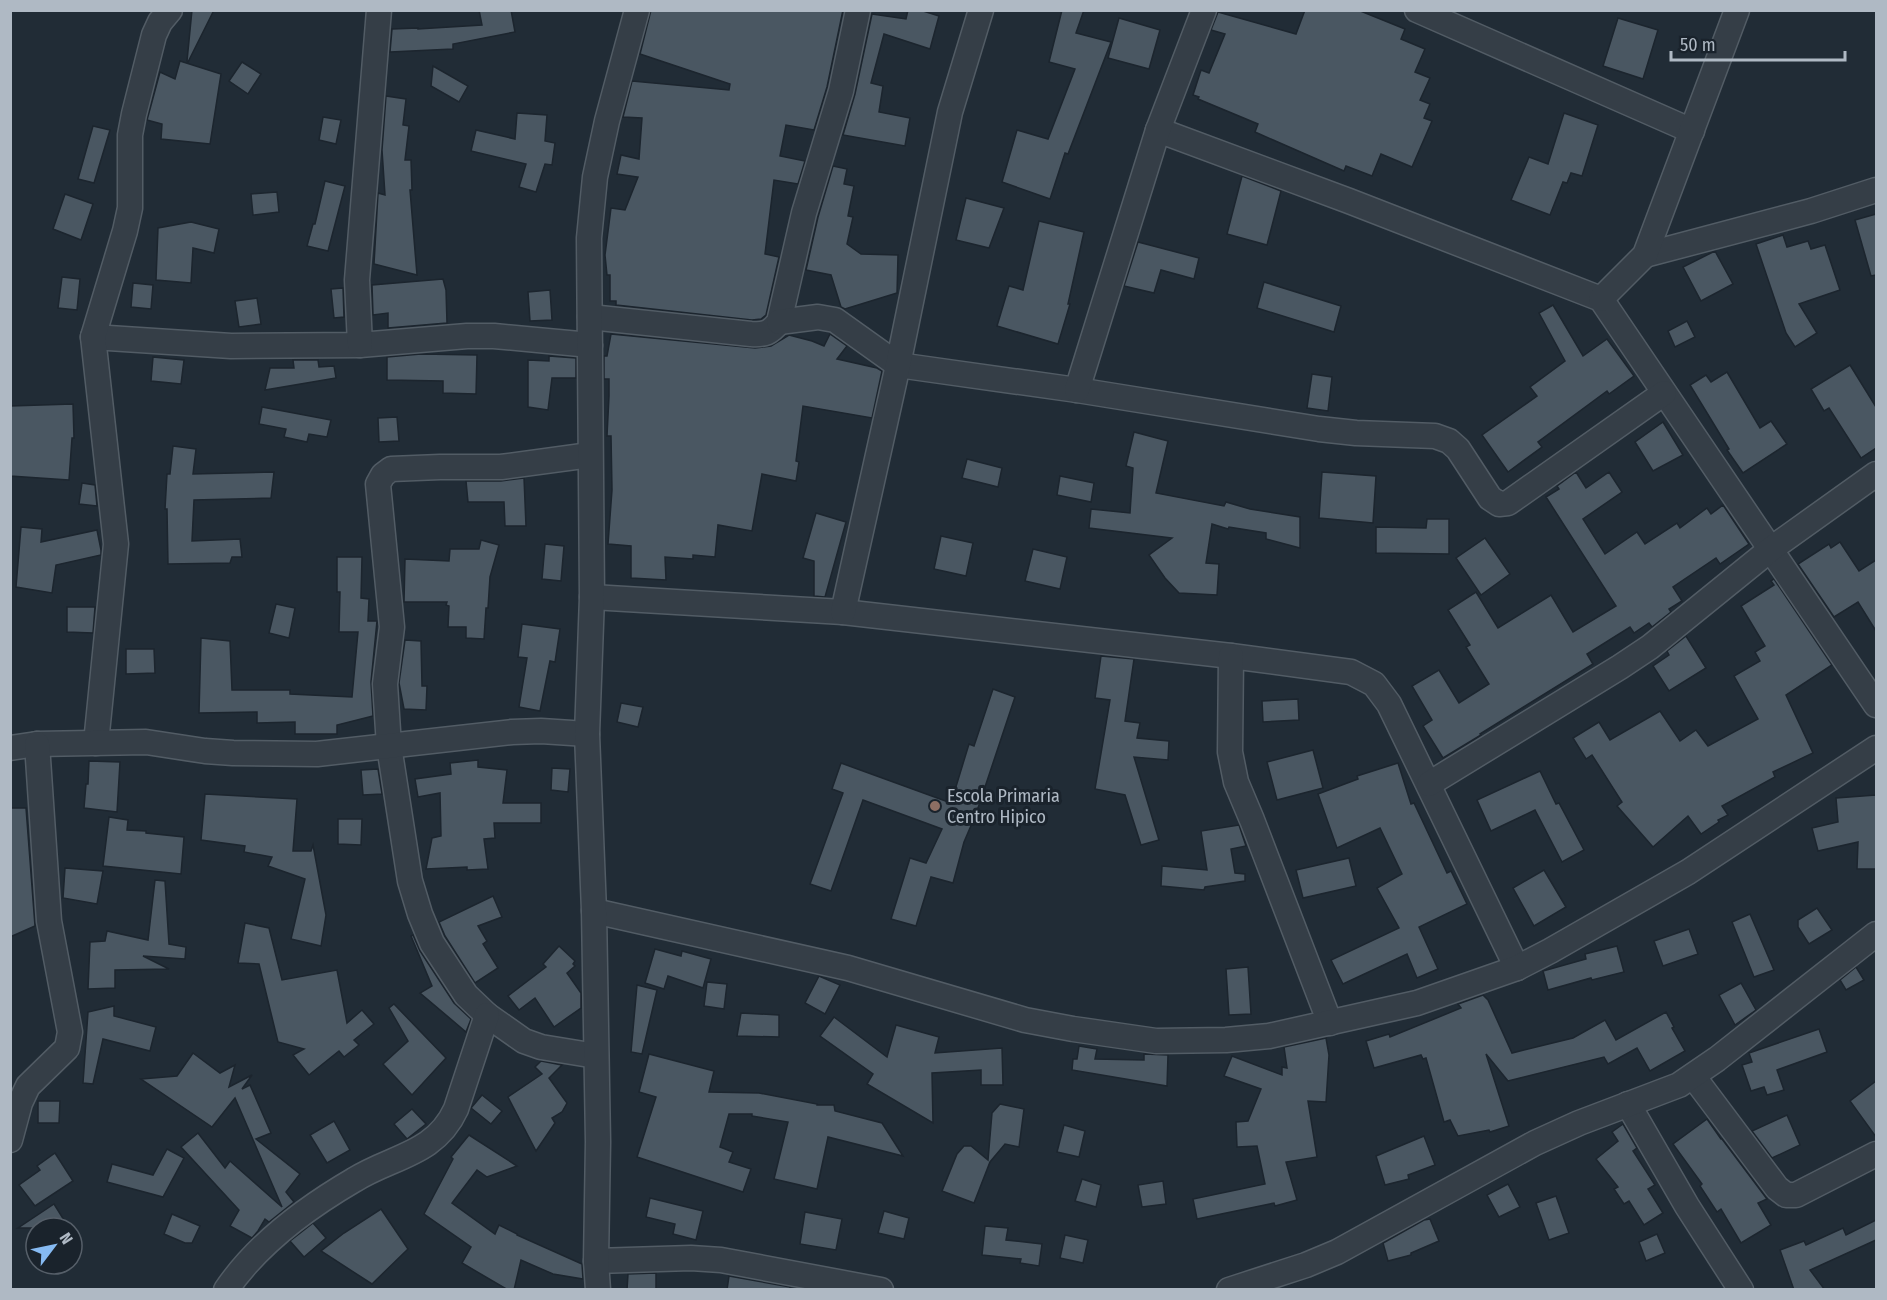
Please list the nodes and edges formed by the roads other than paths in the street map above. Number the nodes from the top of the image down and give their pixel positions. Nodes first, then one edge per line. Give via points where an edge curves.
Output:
1 (170, 10) edge
2 (380, 10) edge
3 (637, 10) edge
4 (858, 10) edge
5 (981, 10) edge
6 (1204, 10) edge
7 (1417, 10) edge
8 (1737, 10) edge
9 (1158, 130) junction
10 (1692, 130) junction
11 (1876, 190) edge
12 (1645, 255) junction
13 (1601, 299) junction
14 (590, 317) junction
15 (779, 322) junction
16 (93, 337) junction
17 (360, 345) junction
18 (590, 345) junction
19 (898, 365) junction
20 (1077, 390) junction
21 (1664, 393) junction
22 (590, 455) junction
23 (1876, 474) edge
24 (1771, 549) junction
25 (592, 597) junction
26 (843, 612) junction
27 (1232, 656) junction
28 (1876, 705) edge
29 (587, 734) junction
30 (96, 742) junction
31 (37, 744) junction
32 (389, 746) junction
33 (10, 748) edge
34 (1876, 748) edge
35 (1429, 784) junction
36 (594, 911) junction
37 (1876, 934) edge
38 (1517, 968) junction
39 (487, 1015) junction
40 (1330, 1023) junction
41 (596, 1056) junction
42 (1693, 1076) junction
43 (1629, 1104) junction
44 (10, 1140) edge
45 (1876, 1154) edge
46 (596, 1261) junction
47 (226, 1290) edge
48 (598, 1290) edge
49 (881, 1290) edge
50 (1229, 1290) edge
51 (1741, 1290) edge

1 - 16 street via 154,35 134,114 130,135 130,208
2 - 17 street via 357,280
3 - 14 street via 595,177 589,238
4 - 15 street via 841,91 804,213
5 - 19 street via 950,112
6 - 9 street
7 - 10 street
8 - 10 street
9 - 13 street
9 - 20 street
10 - 12 street
11 - 12 street
12 - 13 street
13 - 21 street
14 - 15 street via 763,335
14 - 18 street
15 - 19 street via 818,317 835,320
16 - 17 street via 231,346
16 - 30 street via 116,544
17 - 18 street via 467,336
18 - 22 street
19 - 20 street
19 - 26 street
20 - 21 street via 1356,433 1435,436 1458,449 1490,498 1499,504 1508,503
21 - 24 street
22 - 25 street
22 - 32 street via 501,467 391,469 383,475 378,484 392,627 385,684
23 - 24 street
24 - 28 street
24 - 35 street via 1650,647
25 - 26 street
25 - 29 street
26 - 27 street
27 - 35 street via 1351,672 1374,684 1389,704
27 - 40 street via 1230,752 1236,782
29 - 32 street via 512,732
29 - 36 street
30 - 31 street
30 - 32 street via 146,742 205,751 277,755
31 - 33 street
31 - 44 street via 50,921 70,1032 67,1048 28,1086
32 - 39 street via 410,880 420,914 432,943 466,994
34 - 38 street via 1688,872
35 - 38 street
36 - 40 street via 848,968 1025,1020 1073,1029 1156,1041 1226,1040
36 - 41 street
37 - 42 street
38 - 40 street via 1417,1003
39 - 41 street via 524,1041
39 - 47 street via 456,1109 436,1138 414,1153 356,1178 322,1200 260,1249
41 - 46 street
42 - 43 street
42 - 45 street via 1786,1195 1796,1195
43 - 50 street via 1535,1143 1337,1252
43 - 51 street
46 - 48 street
46 - 49 street via 721,1260

